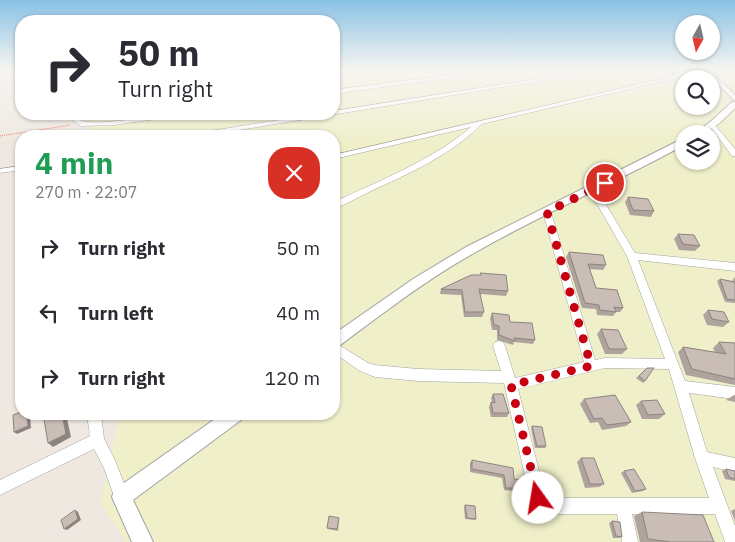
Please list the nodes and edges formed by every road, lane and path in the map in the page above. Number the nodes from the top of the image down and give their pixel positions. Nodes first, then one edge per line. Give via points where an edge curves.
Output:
1 (446, 95) edge
2 (599, 95) edge
3 (735, 104) edge
4 (340, 112) edge
5 (75, 120) edge
6 (130, 120) edge
7 (291, 120) edge
8 (480, 123) junction
9 (81, 124) junction
10 (712, 125) edge
11 (40, 130) edge
12 (229, 130) edge
13 (15, 134) edge
14 (720, 135) edge
15 (0, 136) edge
16 (675, 145) edge
17 (735, 154) edge
18 (340, 156) edge
19 (15, 169) edge
20 (0, 171) edge
21 (593, 190) junction
22 (340, 202) edge
23 (547, 212) junction
24 (632, 256) junction
25 (735, 267) edge
26 (340, 338) edge
27 (499, 346) dead end
28 (340, 351) edge
29 (672, 364) junction
30 (591, 366) junction
31 (510, 381) junction
32 (681, 386) junction
33 (735, 393) edge
34 (95, 420) edge
35 (227, 420) edge
36 (97, 440) junction
37 (702, 458) junction
38 (735, 465) edge
39 (0, 488) edge
40 (121, 497) junction
41 (624, 505) junction
42 (719, 506) junction
43 (143, 542) edge
44 (630, 542) edge
45 (733, 542) edge

1 - 4 street
2 - 8 street
3 - 10 street
5 - 9 street
6 - 9 street
7 - 12 street
8 - 18 street
8 - 22 street via 464,137
9 - 11 path
13 - 15 path
14 - 17 street
16 - 21 street
19 - 20 street
21 - 23 street
21 - 24 street
23 - 26 street via 471,249 423,277
23 - 30 street
24 - 25 street
24 - 29 street
27 - 31 street
28 - 31 street via 375,371
29 - 30 street via 621,362
29 - 32 street
30 - 31 street
31 - 41 street via 541,504
32 - 33 street
32 - 37 street
34 - 36 street
35 - 40 street
36 - 39 street
36 - 40 street
37 - 38 street
37 - 42 street
40 - 43 street
41 - 42 street
41 - 44 street
42 - 45 street

